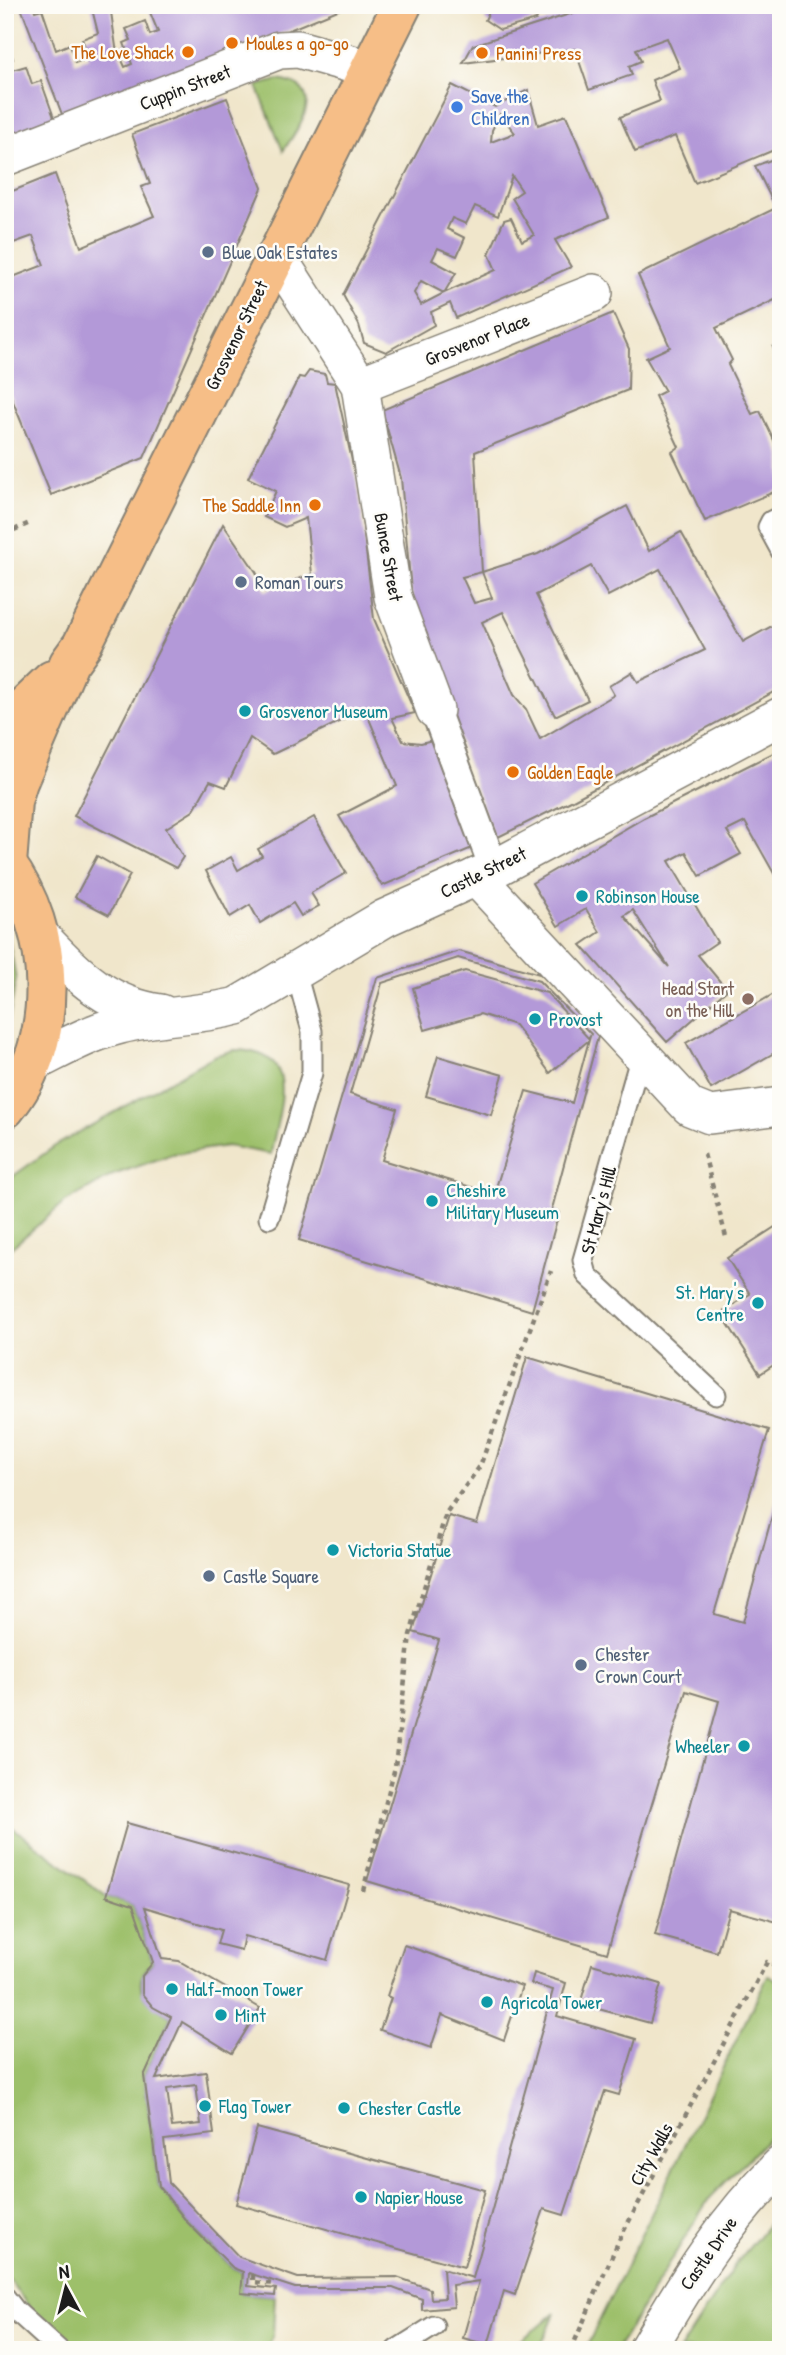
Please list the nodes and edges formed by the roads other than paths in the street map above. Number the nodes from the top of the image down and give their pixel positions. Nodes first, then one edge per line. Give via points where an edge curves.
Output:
1 (402, 5) edge
2 (369, 69) junction
3 (5, 157) edge
4 (276, 255) junction
5 (594, 293) dead end
6 (359, 385) junction
7 (781, 516) edge
8 (781, 551) edge
9 (69, 663) junction
10 (435, 710) joint
11 (781, 716) edge
12 (5, 725) edge
13 (6, 863) edge
14 (485, 873) junction
15 (41, 938) junction
16 (295, 969) junction
17 (183, 1016) junction
18 (641, 1055) junction
19 (31, 1064) junction
20 (781, 1106) edge
21 (5, 1109) edge
22 (269, 1218) dead end
23 (716, 1395) dead end
24 (781, 2165) edge
25 (5, 2297) edge
26 (434, 2326) dead end
27 (59, 2350) edge
28 (396, 2350) edge
29 (647, 2350) edge

1 - 2 highway, Grosvenor Street
2 - 3 street, Cuppin Street via 298,50 279,50
2 - 4 highway, Grosvenor Street
4 - 6 street, Bunce Street
4 - 9 highway, Grosvenor Street
5 - 6 street, Grosvenor Place
6 - 10 street, Bunce Street via 393,597
7 - 8 lane via 768,527
9 - 12 highway, Grosvenor Street
9 - 13 highway, Grosvenor Street via 12,801
10 - 14 street, Bunce Street
11 - 14 street, Castle Street
13 - 15 highway via 28,899
14 - 16 street, Castle Street via 385,918
14 - 18 street
15 - 17 street, Castle Street via 107,997
15 - 19 highway via 46,1002
16 - 17 street, Castle Street via 237,1006
16 - 22 lane via 312,1031 312,1073
17 - 19 street, Castle Street via 92,1033
18 - 20 street via 691,1107 710,1115
18 - 23 lane, St Mary's Hill via 583,1260 587,1275
19 - 21 highway
24 - 29 street, Castle Drive via 744,2202 691,2272
25 - 27 lane
26 - 28 lane

